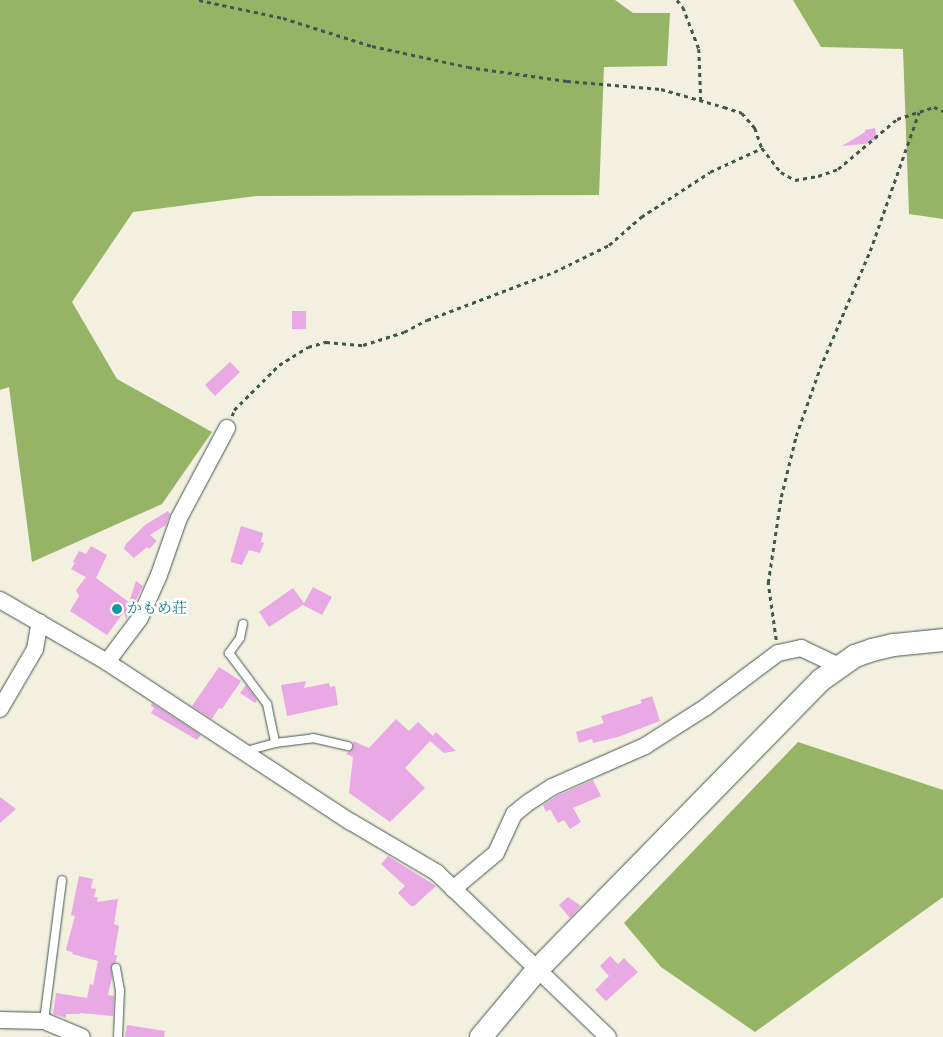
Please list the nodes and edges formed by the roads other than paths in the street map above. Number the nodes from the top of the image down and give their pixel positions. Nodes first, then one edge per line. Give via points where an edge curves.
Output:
1 (227, 428) road end
2 (0, 600) edge
3 (40, 622) junction
4 (243, 624) dead end
5 (943, 640) edge
6 (107, 662) junction
7 (839, 666) junction
8 (0, 709) edge
9 (275, 743) junction
10 (348, 746) dead end
11 (244, 751) junction
12 (62, 880) dead end
13 (453, 889) junction
14 (116, 968) dead end
15 (537, 970) junction
16 (0, 1020) edge
17 (44, 1021) junction
18 (78, 1036) edge
19 (118, 1037) edge
20 (481, 1037) edge
21 (608, 1037) edge

1 - 6 street via 179,518 140,618
2 - 3 street
3 - 6 street
3 - 8 street via 35,649
4 - 9 lane via 240,638 230,653 266,704
5 - 7 street via 872,650
6 - 11 street
7 - 13 street via 800,648 778,653 706,707 645,746 552,787 529,802 514,814 496,853
7 - 15 street via 821,680
9 - 10 lane via 313,738
9 - 11 lane
11 - 13 street via 351,822 436,872
12 - 17 lane
13 - 15 street
14 - 19 lane via 120,990
15 - 20 street
15 - 21 street
16 - 17 street
17 - 18 street

